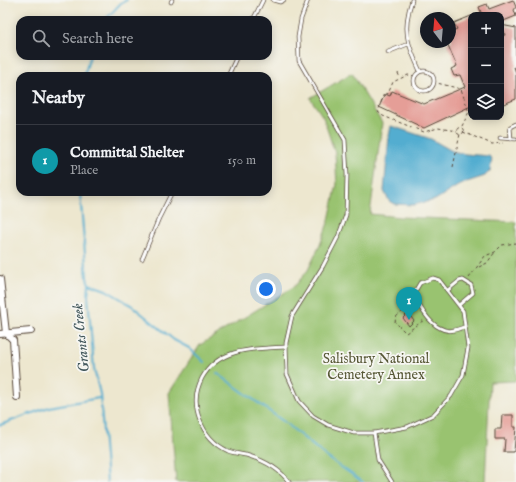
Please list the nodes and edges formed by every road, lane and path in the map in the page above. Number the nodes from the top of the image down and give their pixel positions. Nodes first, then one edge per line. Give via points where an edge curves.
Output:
1 (263, 0) edge
2 (273, 0) edge
3 (284, 0) edge
4 (308, 0) edge
5 (412, 0) edge
6 (255, 16) edge
7 (408, 44) junction
8 (388, 52) dead end
9 (235, 60) edge
10 (420, 71) junction
11 (230, 72) edge
12 (398, 73) dead end
13 (415, 76) junction
14 (400, 79) junction
15 (433, 82) junction
16 (516, 124) edge
17 (461, 128) junction
18 (456, 131) junction
19 (463, 132) junction
20 (460, 134) junction
21 (502, 138) joint
22 (512, 139) junction
23 (516, 140) edge
24 (453, 167) dead end
25 (170, 196) edge
26 (516, 243) edge
27 (495, 252) junction
28 (142, 259) dead end
29 (478, 267) junction
30 (0, 278) edge
31 (467, 282) junction
32 (448, 290) junction
33 (416, 301) junction
34 (459, 305) junction
35 (428, 317) junction
36 (464, 327) junction
37 (31, 331) dead end
38 (3, 333) edge
39 (286, 347) junction
40 (17, 397) dead end
41 (374, 433) junction
42 (289, 482) edge
43 (392, 482) edge

1 - 6 lane
2 - 3 lane
4 - 39 lane via 298,37 300,61 345,140 346,215 326,260 292,316
5 - 7 lane via 406,18
7 - 8 lane
7 - 10 lane
9 - 11 lane
10 - 13 lane
10 - 15 lane via 429,72
12 - 14 path
13 - 14 path via 408,75
13 - 15 lane via 415,86 420,90 430,88
14 - 18 path via 393,82 388,94 384,93 378,108 380,114 424,132 438,128
15 - 17 path via 460,87 469,112
16 - 22 lane via 510,127
17 - 18 path
17 - 19 path
18 - 20 path
19 - 20 path
19 - 21 path via 492,144 503,144
20 - 24 path
21 - 22 lane
22 - 23 lane
25 - 28 lane
26 - 27 path via 502,245
27 - 29 path via 487,263
27 - 29 path via 481,259
29 - 31 path
30 - 38 street
31 - 32 lane via 459,281
31 - 34 lane via 474,293
32 - 33 lane via 439,280 427,279 416,288
32 - 34 lane
33 - 35 lane
33 - 35 path via 396,317 395,322 406,333
34 - 36 lane via 463,311
35 - 36 lane via 440,328 452,331
36 - 41 lane via 468,348 463,375 451,396 433,415 407,426
37 - 38 street
38 - 40 street via 13,340
39 - 41 lane via 287,374 299,400 313,416 328,425 354,433
39 - 42 lane via 237,351 212,364 202,379 196,409 200,422 217,444 229,451 268,463
41 - 43 lane via 378,460

